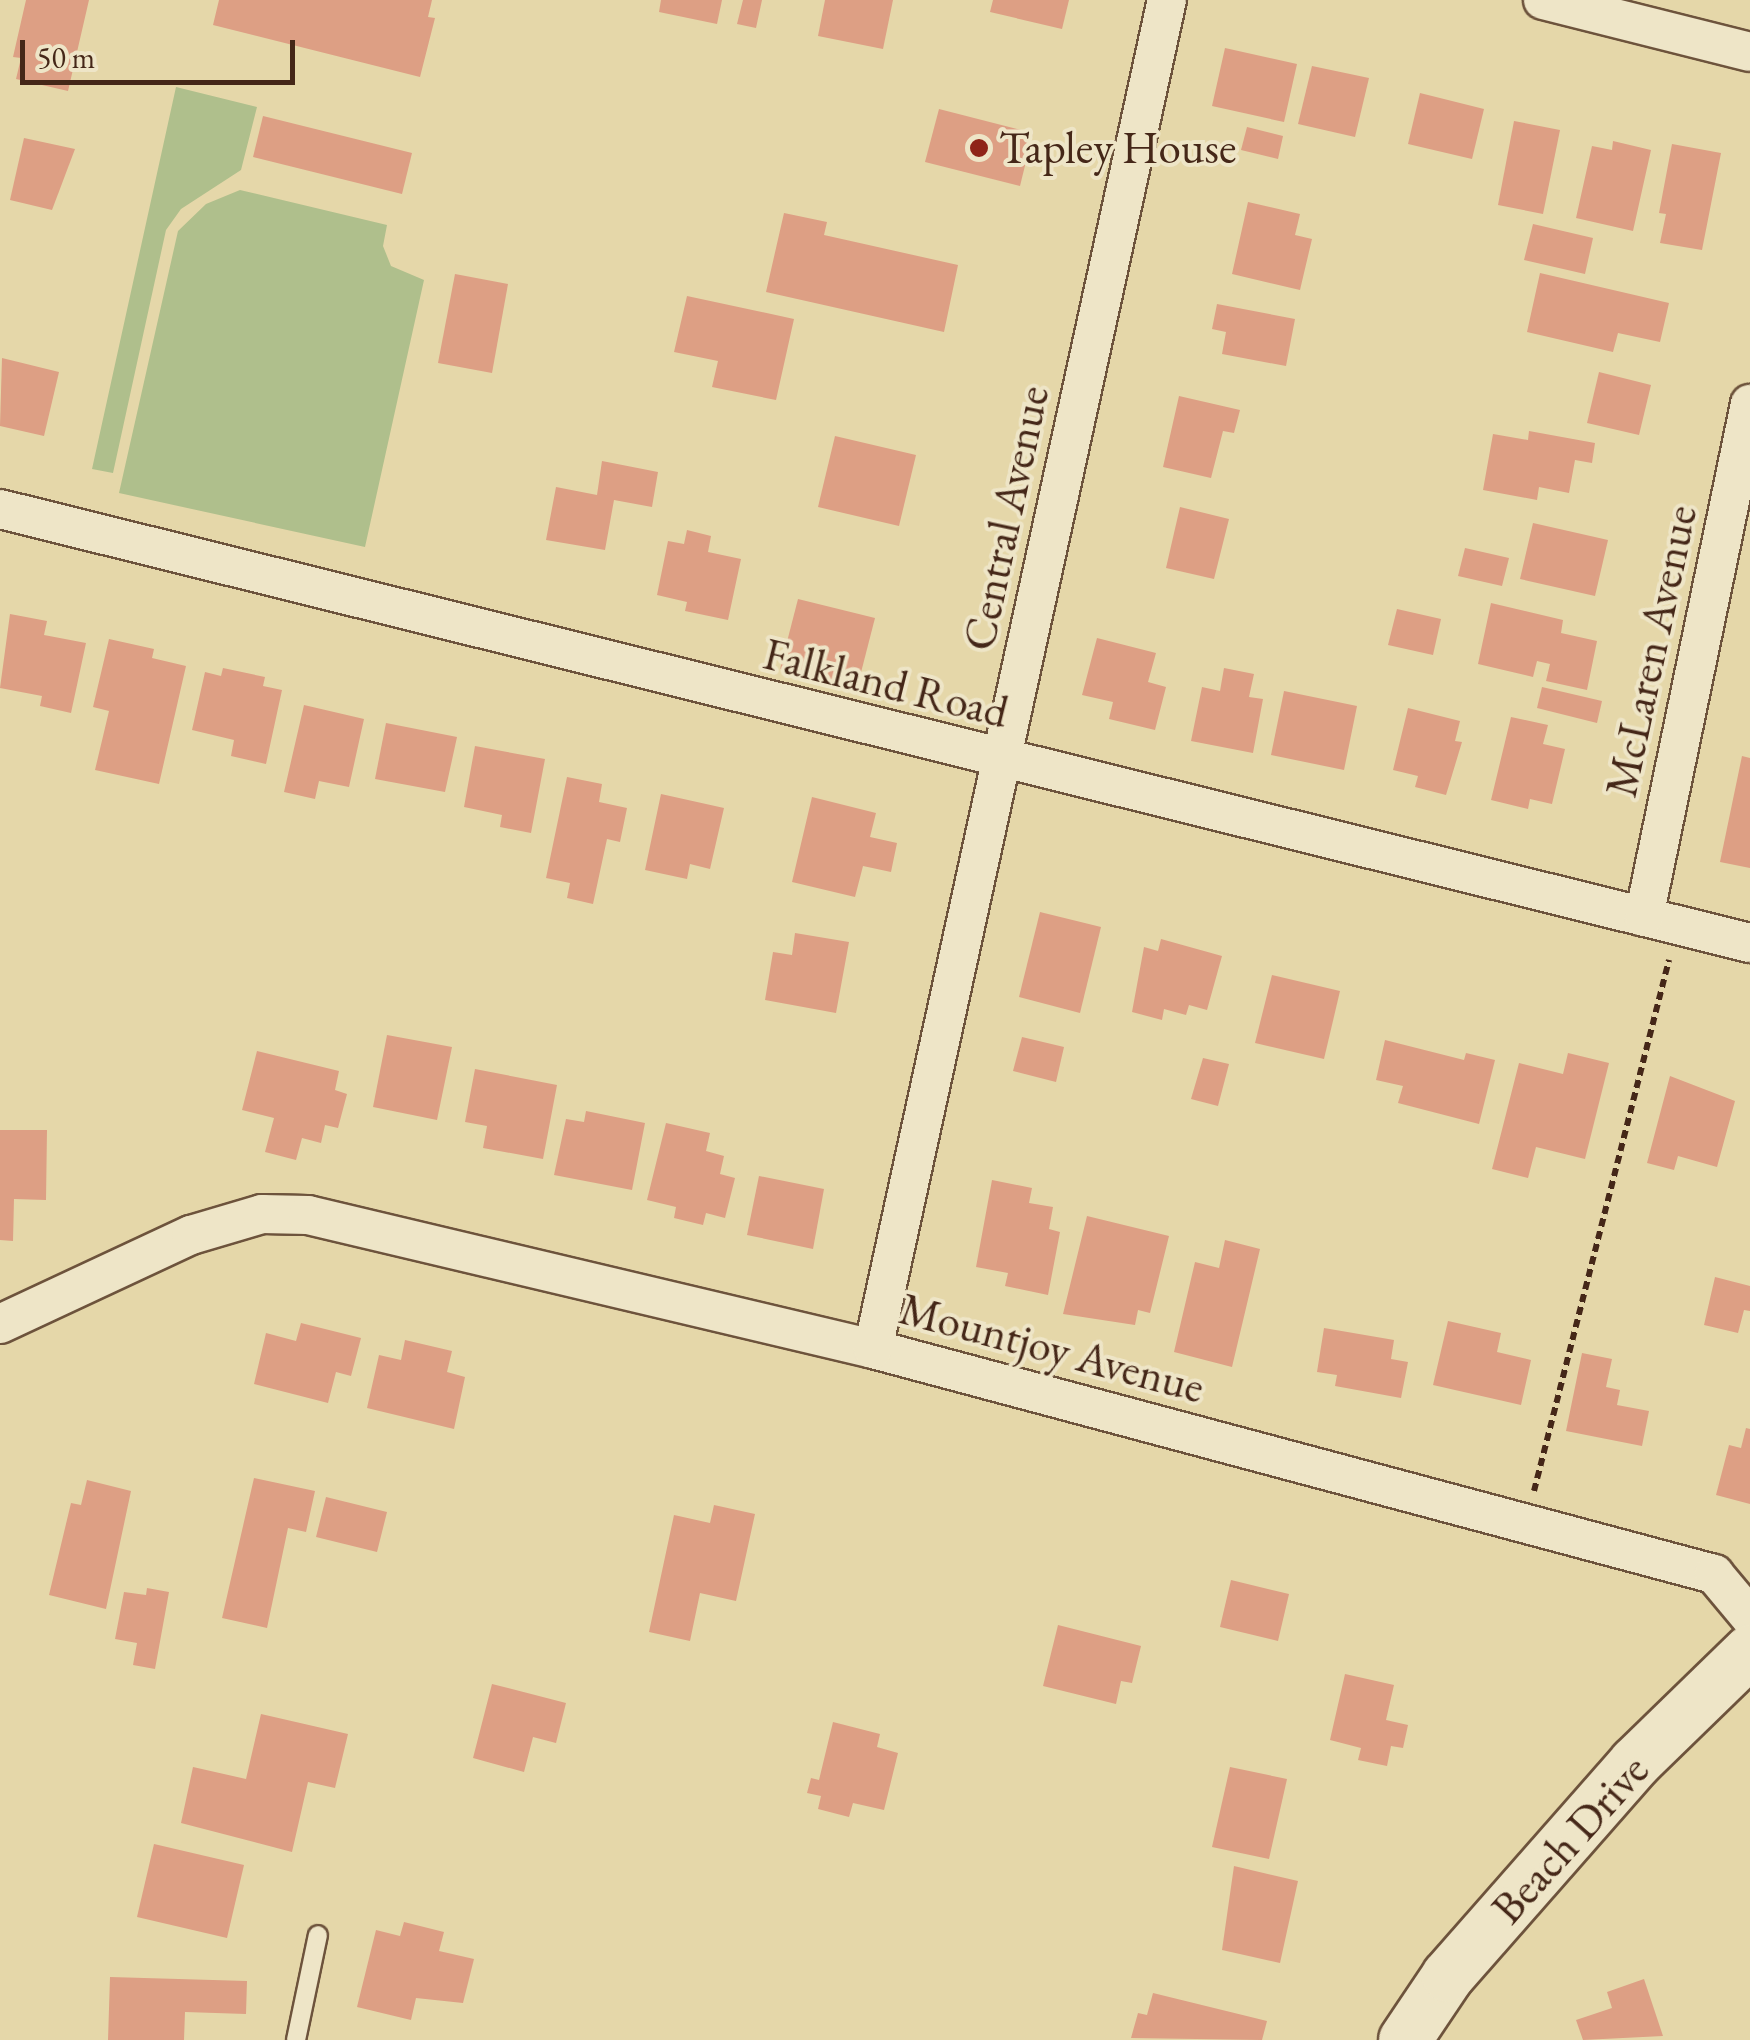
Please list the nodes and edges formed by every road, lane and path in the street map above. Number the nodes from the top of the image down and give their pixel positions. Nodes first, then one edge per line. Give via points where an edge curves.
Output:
1 (1167, 0) edge
2 (1543, 0) edge
3 (1645, 12) edge
4 (1750, 52) edge
5 (1750, 404) edge
6 (0, 509) edge
7 (1002, 761) junction
8 (1661, 921) junction
9 (1750, 943) edge
10 (0, 1324) edge
11 (873, 1350) junction
12 (1526, 1522) junction
13 (1750, 1617) edge
14 (1750, 1651) edge
15 (318, 1935) dead end
16 (296, 2040) edge
17 (1406, 2040) edge

1 - 7 street, Central Avenue
2 - 3 street
3 - 4 street
5 - 8 street, McLaren Avenue
6 - 7 street, Falkland Road
7 - 8 street, Falkland Road
7 - 11 street, Central Avenue
8 - 9 street, Falkland Road
8 - 12 path
10 - 11 street, Mountjoy Avenue via 191,1235 262,1214 308,1214
11 - 12 street, Mountjoy Avenue
12 - 13 street, Mountjoy Avenue via 1714,1574
14 - 17 street, Beach Drive via 1635,1763 1448,1976
15 - 16 lane

